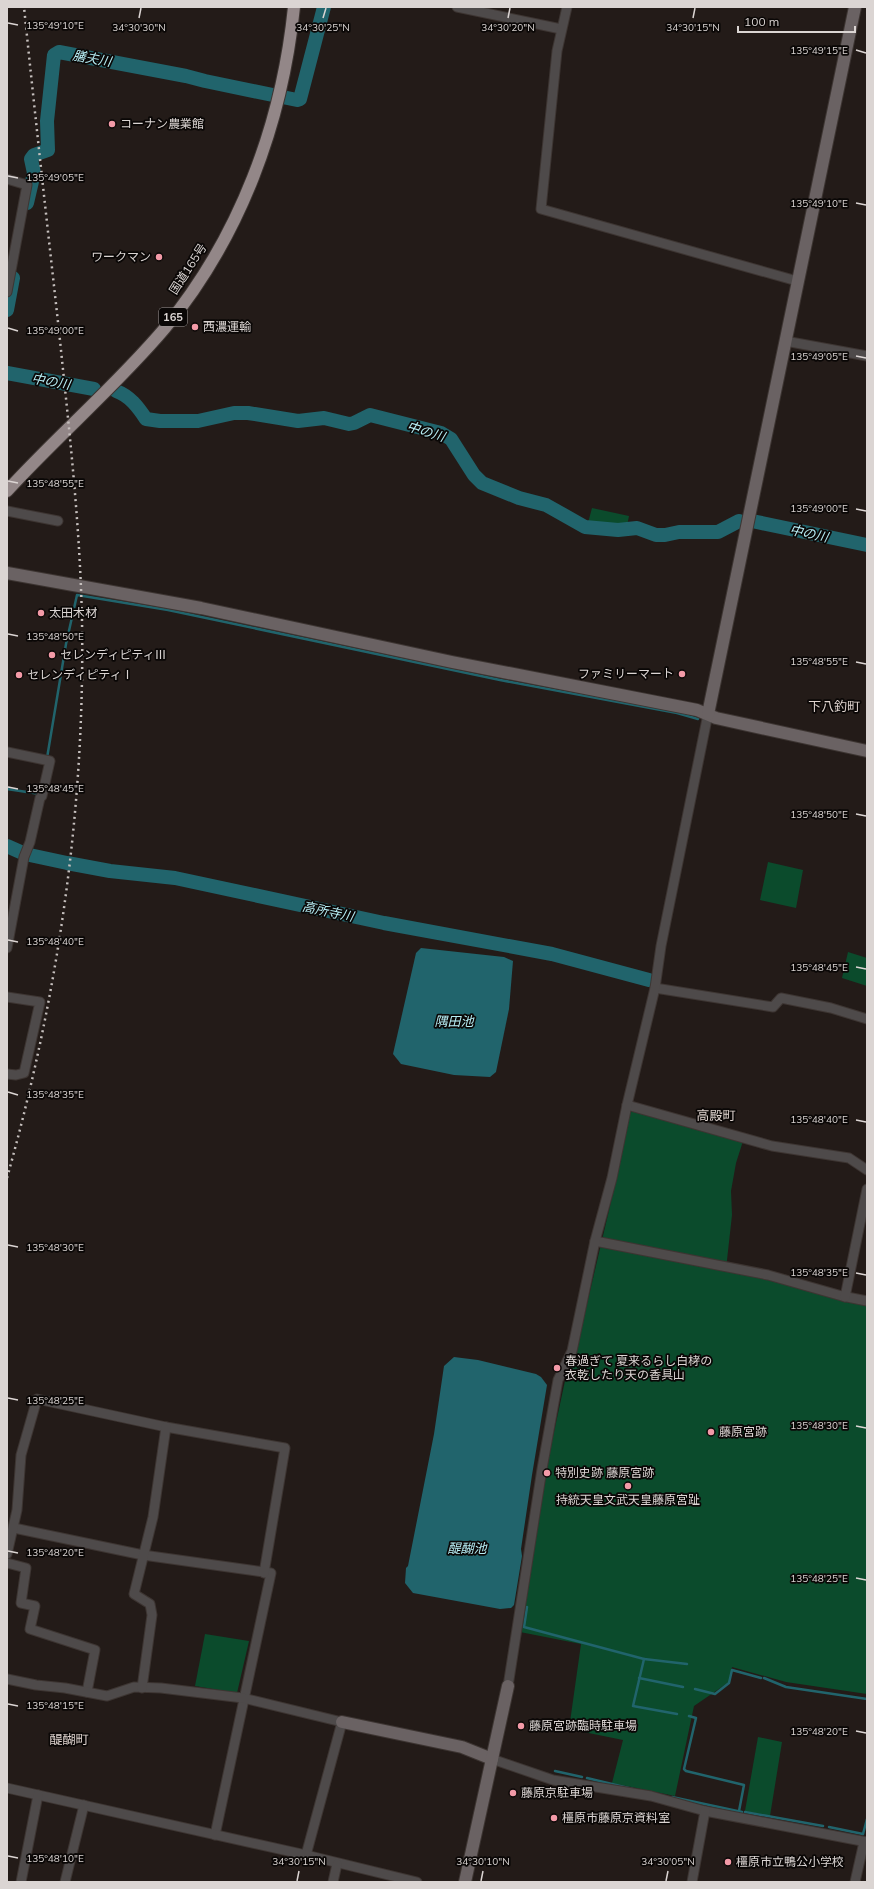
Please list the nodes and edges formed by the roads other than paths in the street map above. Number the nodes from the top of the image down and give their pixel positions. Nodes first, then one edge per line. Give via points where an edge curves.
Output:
1 (294, 7) edge
2 (457, 7) edge
3 (567, 7) edge
4 (854, 7) edge
5 (561, 29) junction
6 (7, 179) edge
7 (797, 281) junction
8 (7, 292) edge
9 (785, 341) junction
10 (867, 356) edge
11 (7, 491) edge
12 (7, 511) edge
13 (58, 522) dead end
14 (7, 573) edge
15 (708, 714) junction
16 (867, 751) edge
17 (7, 752) edge
18 (7, 948) edge
19 (655, 988) junction
20 (7, 997) edge
21 (867, 1019) edge
22 (7, 1074) edge
23 (627, 1105) junction
24 (867, 1170) edge
25 (867, 1189) edge
26 (595, 1241) junction
27 (845, 1296) junction
28 (867, 1301) edge
29 (166, 1427) junction
30 (14, 1528) junction
31 (7, 1554) edge
32 (143, 1555) junction
33 (7, 1563) edge
34 (264, 1572) junction
35 (7, 1679) edge
36 (508, 1686) joint
37 (142, 1688) junction
38 (88, 1692) junction
39 (243, 1698) junction
40 (342, 1722) junction
41 (492, 1759) junction
42 (7, 1788) edge
43 (38, 1795) junction
44 (84, 1805) junction
45 (705, 1811) junction
46 (215, 1835) junction
47 (865, 1842) edge
48 (306, 1855) junction
49 (337, 1864) junction
50 (21, 1882) edge
51 (65, 1882) edge
52 (333, 1882) edge
53 (417, 1882) edge
54 (465, 1882) edge
55 (692, 1882) edge
56 (855, 1882) edge

1 - 11 highway, 国道165号 / 165 via 290,47 279,97 254,176 232,225 197,285 165,328
2 - 5 street
3 - 5 street
4 - 7 street
5 - 7 street via 541,209
6 - 8 street via 27,185
7 - 9 street
9 - 10 street
9 - 15 street
12 - 13 street
14 - 15 street via 201,608
15 - 16 street via 716,718
15 - 19 street via 661,946
17 - 18 street via 50,761 25,853
19 - 21 street via 773,1007 781,998 831,1008
19 - 23 street
20 - 22 street via 40,1002 24,1073 16,1076
23 - 24 street via 772,1146 849,1158
23 - 26 street via 612,1178
25 - 27 street
26 - 27 street via 768,1275
26 - 36 street via 572,1351 558,1380
27 - 28 street
29 - 30 street via 37,1399 21,1455 20,1490
29 - 32 street via 153,1517
29 - 34 street via 285,1448
30 - 31 street
30 - 32 street
32 - 34 street
32 - 37 street via 134,1594 150,1604 152,1615
33 - 38 street via 26,1568 21,1603 35,1606 30,1629 95,1650
34 - 39 street via 270,1573
35 - 38 street
36 - 41 street
37 - 38 street via 134,1687 107,1696
37 - 39 street
39 - 40 street
39 - 46 street
40 - 41 street via 462,1747
40 - 48 street
41 - 45 street via 553,1780 651,1796
41 - 54 street
42 - 43 street
43 - 44 street
43 - 50 street
44 - 46 street
44 - 51 street
45 - 47 street
45 - 55 street
46 - 48 street
47 - 56 street
48 - 49 street
49 - 52 street
49 - 53 street

